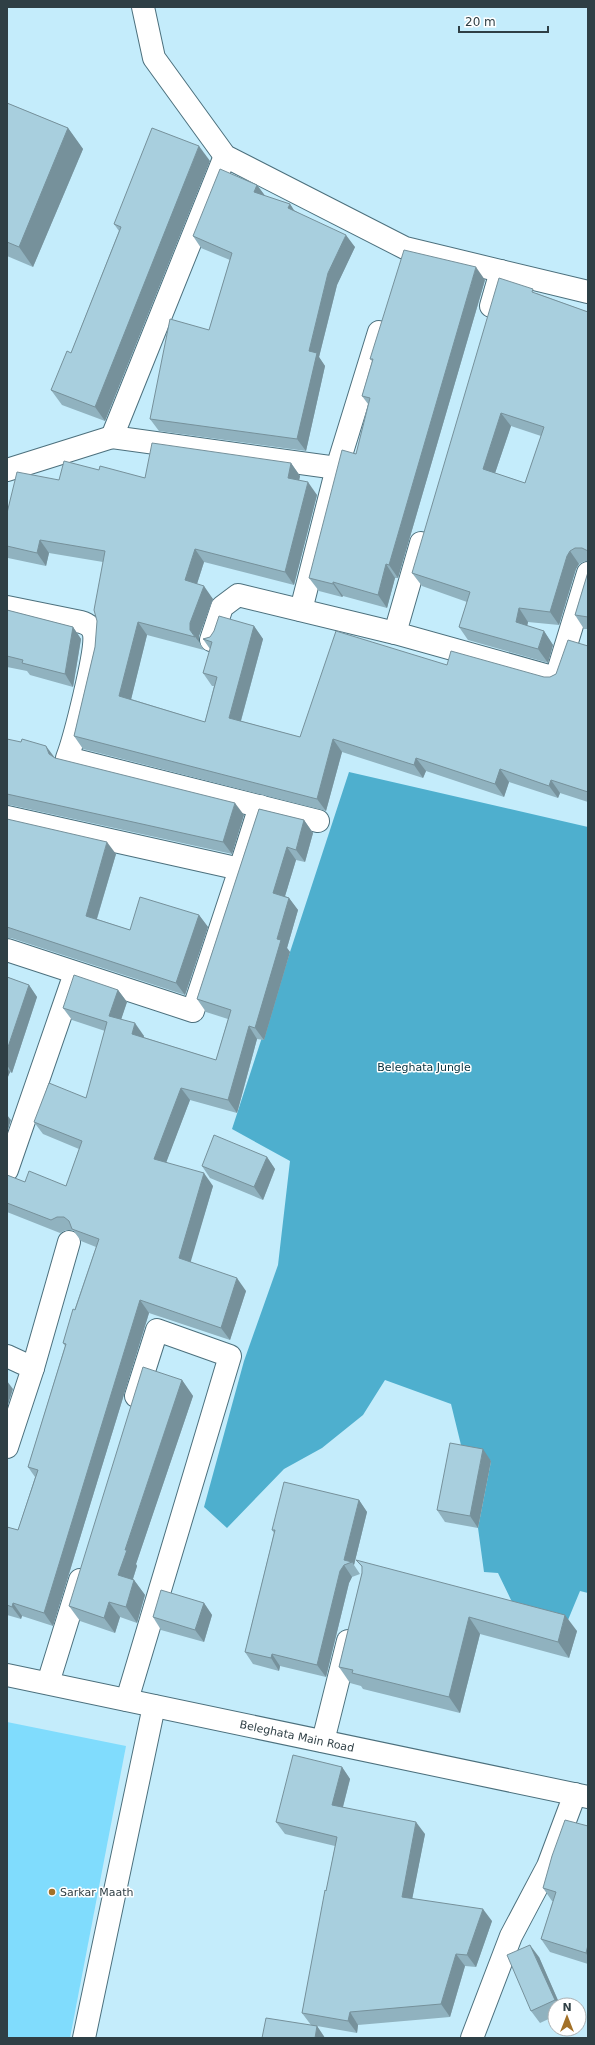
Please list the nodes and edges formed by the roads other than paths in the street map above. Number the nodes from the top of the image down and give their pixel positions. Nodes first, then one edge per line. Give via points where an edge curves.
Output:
1 (142, 7) edge
2 (225, 156) junction
3 (501, 271) junction
4 (588, 292) edge
5 (384, 316) edge
6 (486, 323) edge
7 (112, 437) junction
8 (337, 468) junction
9 (7, 470) edge
10 (426, 527) edge
11 (588, 572) edge
12 (7, 607) edge
13 (301, 610) junction
14 (395, 633) junction
15 (211, 640) edge
16 (260, 806) junction
17 (7, 817) edge
18 (318, 821) dead end
19 (240, 869) junction
20 (7, 950) edge
21 (75, 973) junction
22 (7, 1170) edge
23 (69, 1242) dead end
24 (7, 1356) edge
25 (33, 1368) junction
26 (131, 1412) edge
27 (7, 1447) edge
28 (85, 1563) edge
29 (352, 1622) edge
30 (7, 1675) edge
31 (48, 1683) junction
32 (127, 1700) junction
33 (154, 1706) junction
34 (323, 1742) junction
35 (581, 1796) edge
36 (84, 2038) edge
37 (472, 2038) edge

1 - 2 street via 154,58
2 - 3 street via 402,256
2 - 7 street
3 - 4 street
3 - 6 street
5 - 8 street
7 - 8 street
7 - 9 street
8 - 13 street
10 - 14 street
11 - 14 street via 556,678
12 - 16 street via 85,623 94,634 89,672 67,758
13 - 14 street
13 - 15 street via 238,595 222,608
16 - 18 street
16 - 19 street
17 - 19 street
19 - 21 street via 193,1011
20 - 21 street
21 - 22 street
23 - 25 street
24 - 25 street
25 - 27 street
26 - 32 street via 157,1330 230,1356
28 - 31 street
29 - 34 street
30 - 31 street, Beleghata Main Road
31 - 32 street, Beleghata Main Road
32 - 33 street, Beleghata Main Road
33 - 34 street, Beleghata Main Road
33 - 36 street
34 - 35 street, Beleghata Main Road
35 - 37 street via 548,1866 510,1936

